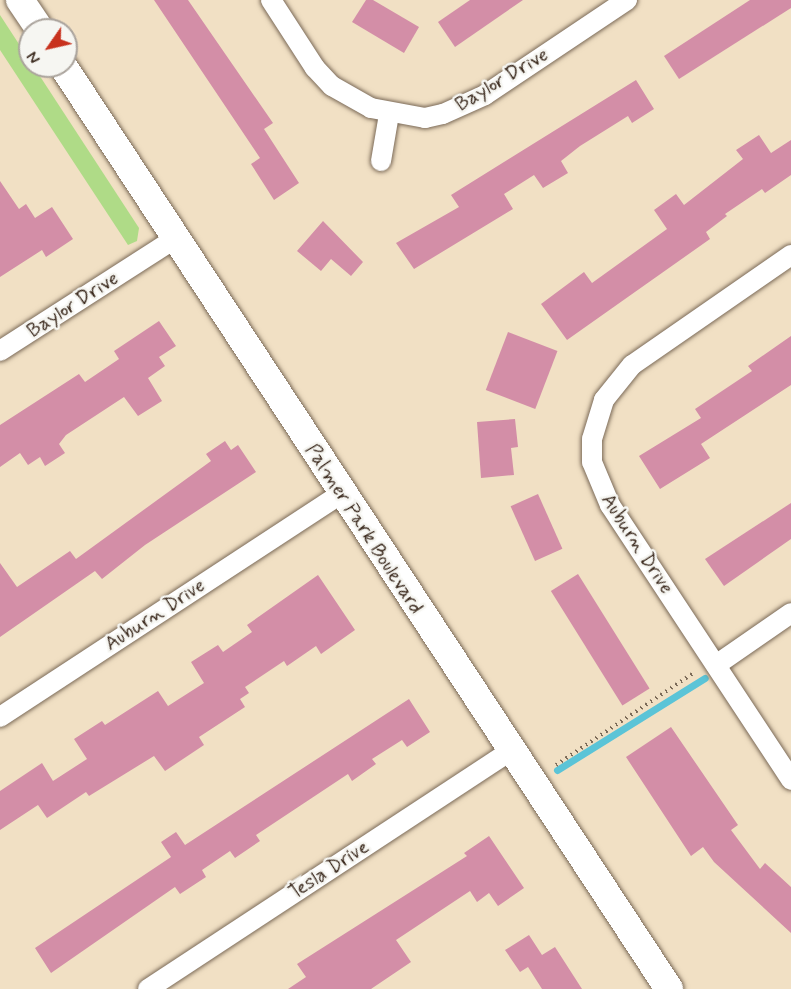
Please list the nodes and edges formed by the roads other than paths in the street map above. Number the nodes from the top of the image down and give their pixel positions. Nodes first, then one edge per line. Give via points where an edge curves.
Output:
1 (20, 0) edge
2 (271, 0) edge
3 (627, 0) edge
4 (32, 18) edge
5 (71, 78) edge
6 (389, 114) junction
7 (381, 161) dead end
8 (176, 238) junction
9 (791, 255) edge
10 (0, 351) edge
11 (341, 494) junction
12 (791, 613) edge
13 (714, 662) junction
14 (0, 717) edge
15 (511, 751) junction
16 (791, 780) edge
17 (148, 989) edge
18 (669, 989) edge

1 - 4 main road
2 - 6 street, Baylor Drive via 315,69 332,86 353,100
3 - 6 street, Baylor Drive via 464,106 425,118
5 - 8 main road, Palmer Park Boulevard
6 - 7 street
8 - 10 street, Baylor Drive
8 - 11 main road, Palmer Park Boulevard
9 - 13 street, Auburn Drive via 632,365 604,400 592,439 592,462 610,505
11 - 14 street, Auburn Drive
11 - 15 main road, Palmer Park Boulevard
12 - 13 street
13 - 16 street, Auburn Drive
15 - 17 street, Tesla Drive
15 - 18 main road, Palmer Park Boulevard

